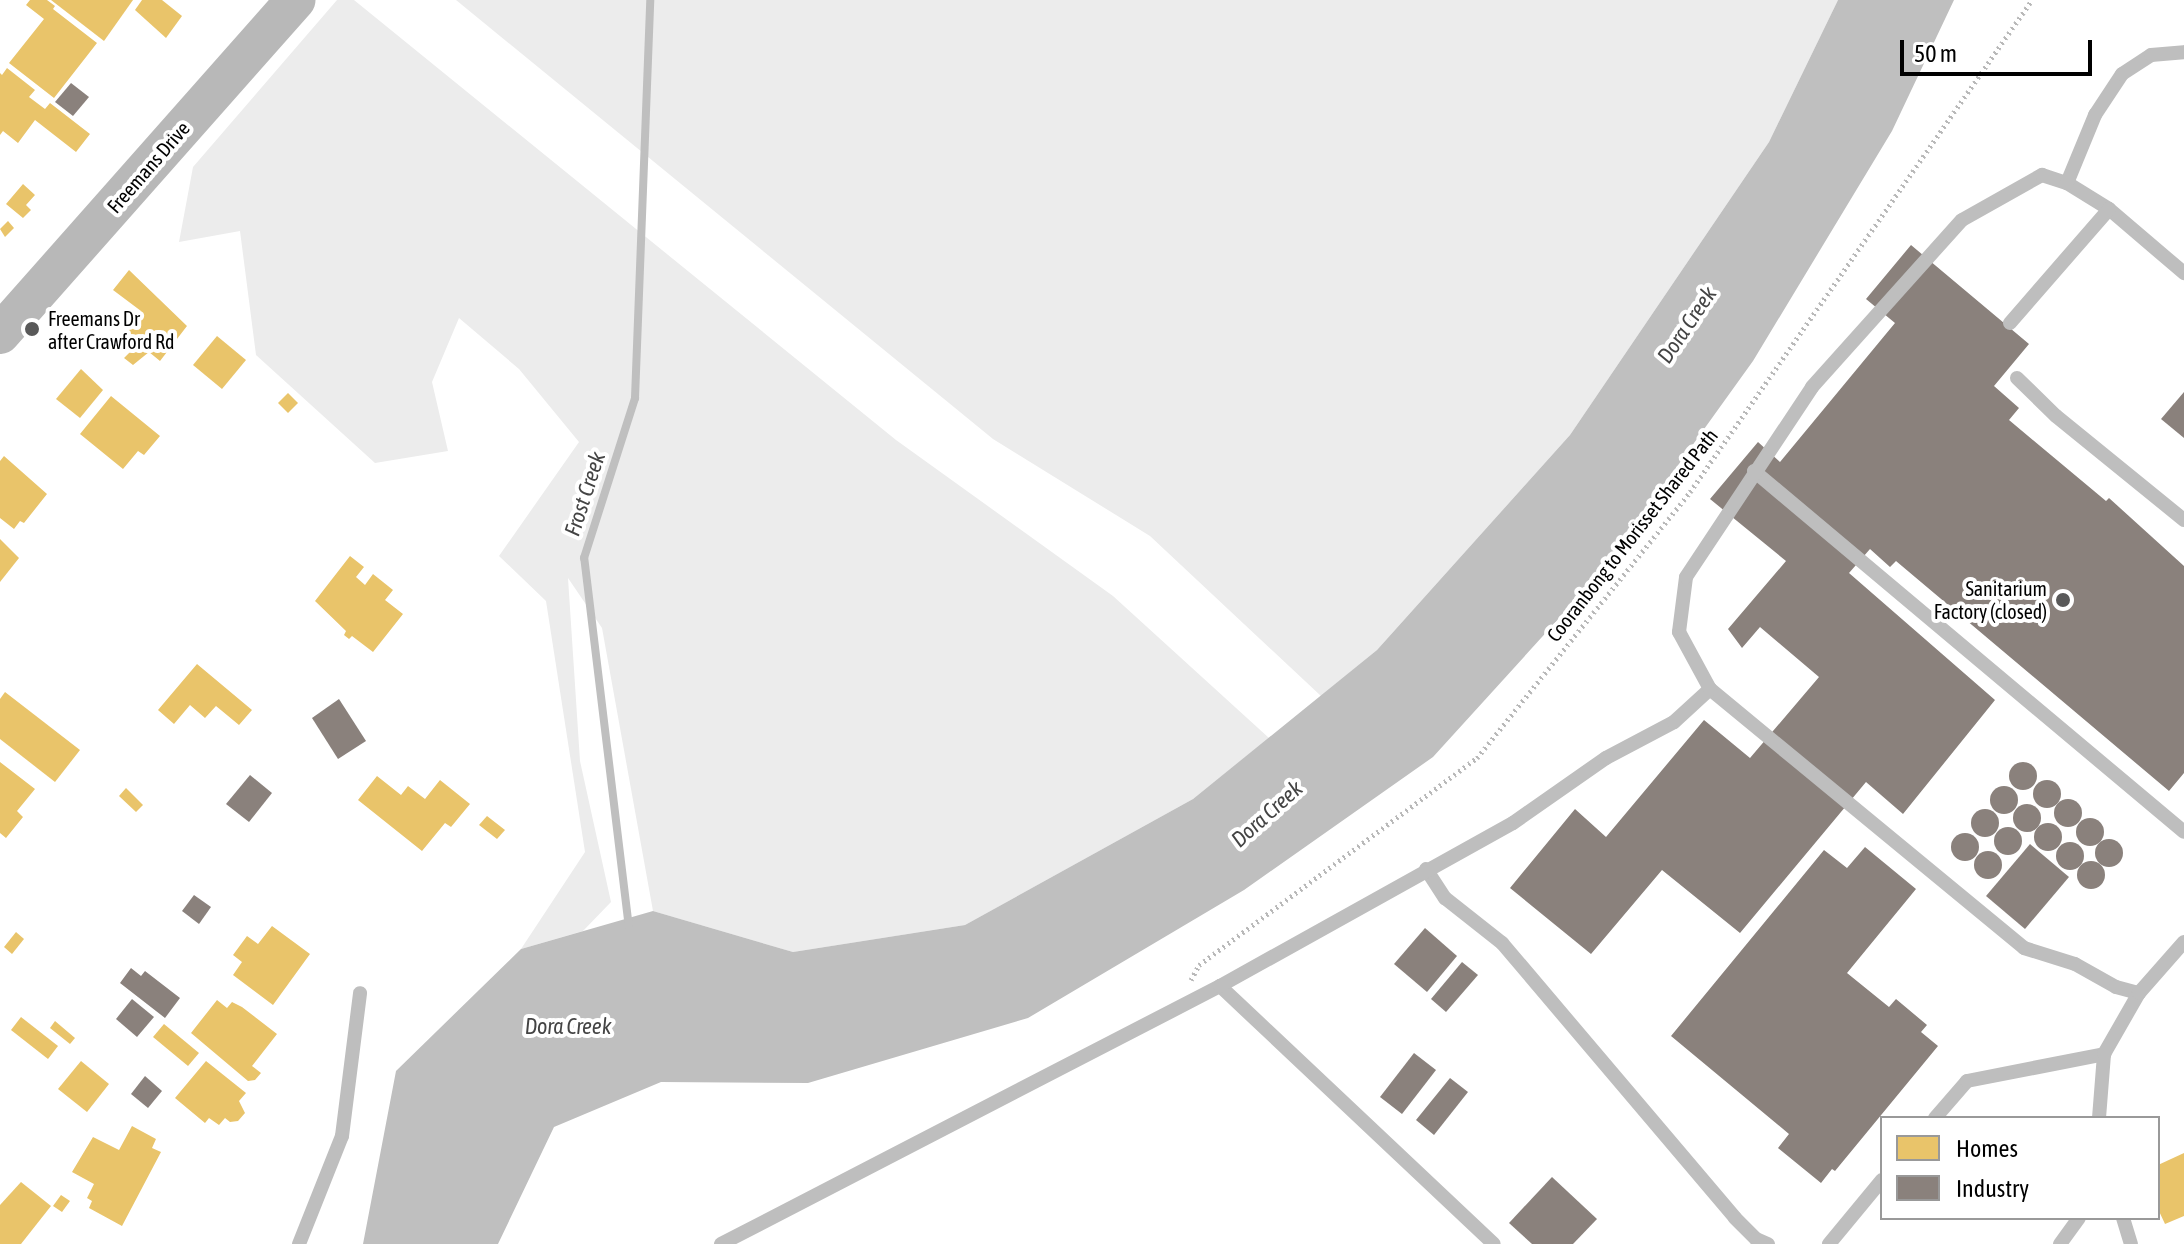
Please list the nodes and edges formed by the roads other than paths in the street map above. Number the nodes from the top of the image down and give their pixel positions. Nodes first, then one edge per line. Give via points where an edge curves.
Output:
1 (295, 0) edge
2 (2184, 52) edge
3 (2067, 183) junction
4 (2109, 209) junction
5 (2184, 273) edge
6 (2010, 323) dead end
7 (0, 334) edge
8 (2017, 378) dead end
9 (1754, 471) junction
10 (2184, 520) edge
11 (1710, 689) junction
12 (2184, 832) edge
13 (1426, 869) junction
14 (2184, 942) edge
15 (1220, 986) junction
16 (360, 993) dead end
17 (2139, 993) junction
18 (2104, 1054) junction
19 (1937, 1116) edge
20 (2099, 1116) edge
21 (1880, 1182) edge
22 (2078, 1220) edge
23 (2124, 1220) edge
24 (299, 1244) edge
25 (721, 1244) edge
26 (1494, 1244) edge
27 (1768, 1244) edge
28 (1829, 1244) edge
29 (2060, 1244) edge
30 (2131, 1244) edge

1 - 7 main road, Freemans Drive
2 - 3 lane via 2151,55 2122,74 2095,115
3 - 4 lane
3 - 9 lane via 2042,175 1962,220 1812,387
4 - 5 lane
4 - 6 lane
8 - 10 lane
9 - 11 lane via 1686,577 1679,632
9 - 12 lane
11 - 13 lane via 1674,722 1606,758 1513,823
11 - 17 lane via 2024,948
13 - 15 lane
13 - 27 lane via 1445,898 1502,943 1735,1218
14 - 17 lane
15 - 25 lane
15 - 26 lane
16 - 24 lane via 342,1136
17 - 18 lane
18 - 19 lane via 1967,1081
18 - 20 lane
21 - 28 lane
22 - 29 lane
23 - 30 lane

